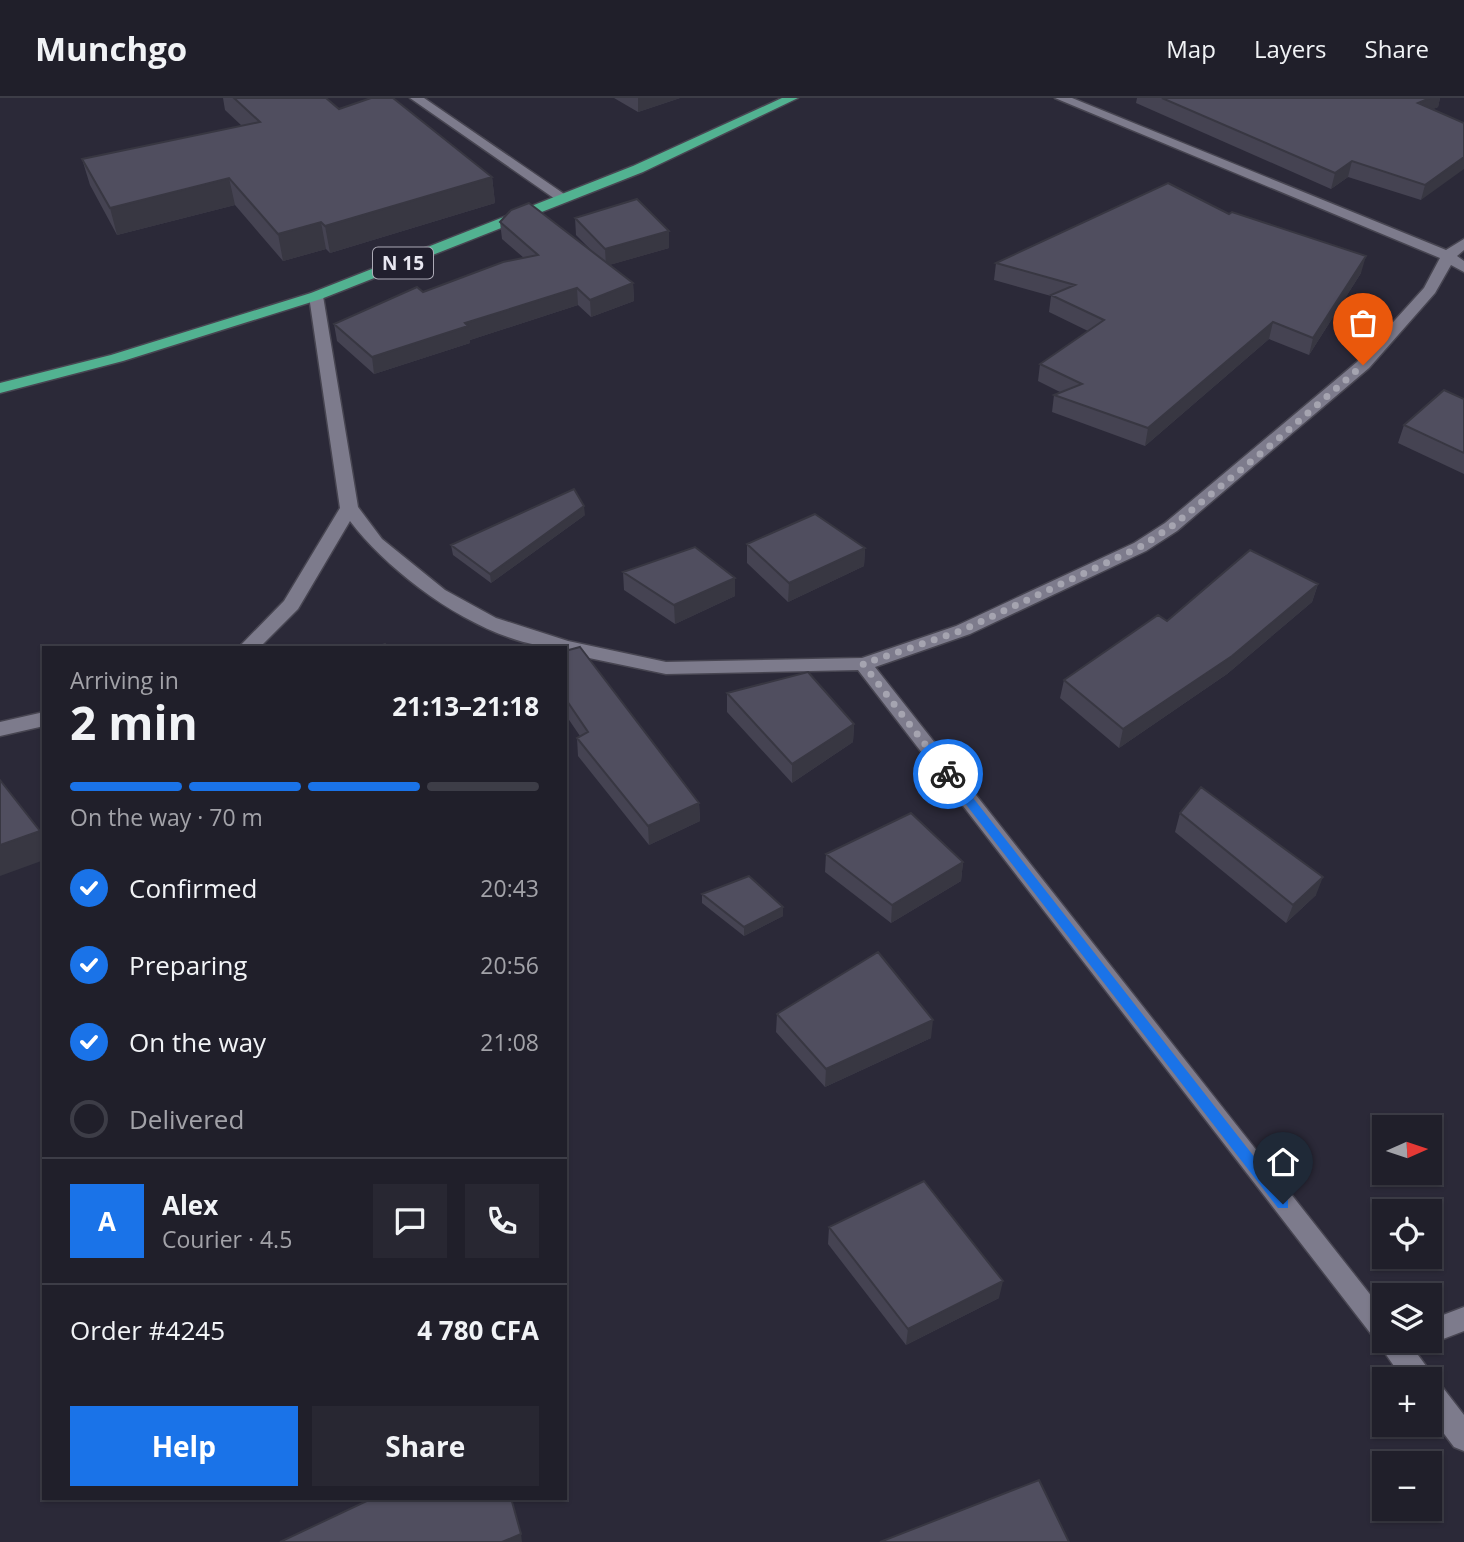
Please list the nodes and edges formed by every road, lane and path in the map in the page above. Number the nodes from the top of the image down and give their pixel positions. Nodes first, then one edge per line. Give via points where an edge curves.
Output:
1 (416, 98) edge
2 (792, 98) edge
3 (1060, 98) edge
4 (563, 198) junction
5 (1464, 243) edge
6 (1448, 256) junction
7 (1464, 268) edge
8 (316, 296) junction
9 (0, 388) edge
10 (349, 508) junction
11 (249, 646) edge
12 (562, 646) edge
13 (567, 647) edge
14 (863, 664) junction
15 (42, 719) edge
16 (0, 729) edge
17 (1372, 1312) edge
18 (1464, 1319) edge
19 (1442, 1327) edge
20 (1442, 1408) edge
21 (1464, 1437) edge

1 - 4 street
2 - 4 highway, N 15
3 - 6 street
4 - 8 highway, N 15
5 - 6 street
6 - 7 street
6 - 14 street via 1430,290 1363,365 1171,527 1140,547 963,630
8 - 9 highway, N 15
8 - 10 street
10 - 11 street via 291,604
10 - 12 street via 376,543 439,594 489,622
13 - 14 street via 666,668
14 - 17 street
15 - 16 street
18 - 19 street
20 - 21 street

